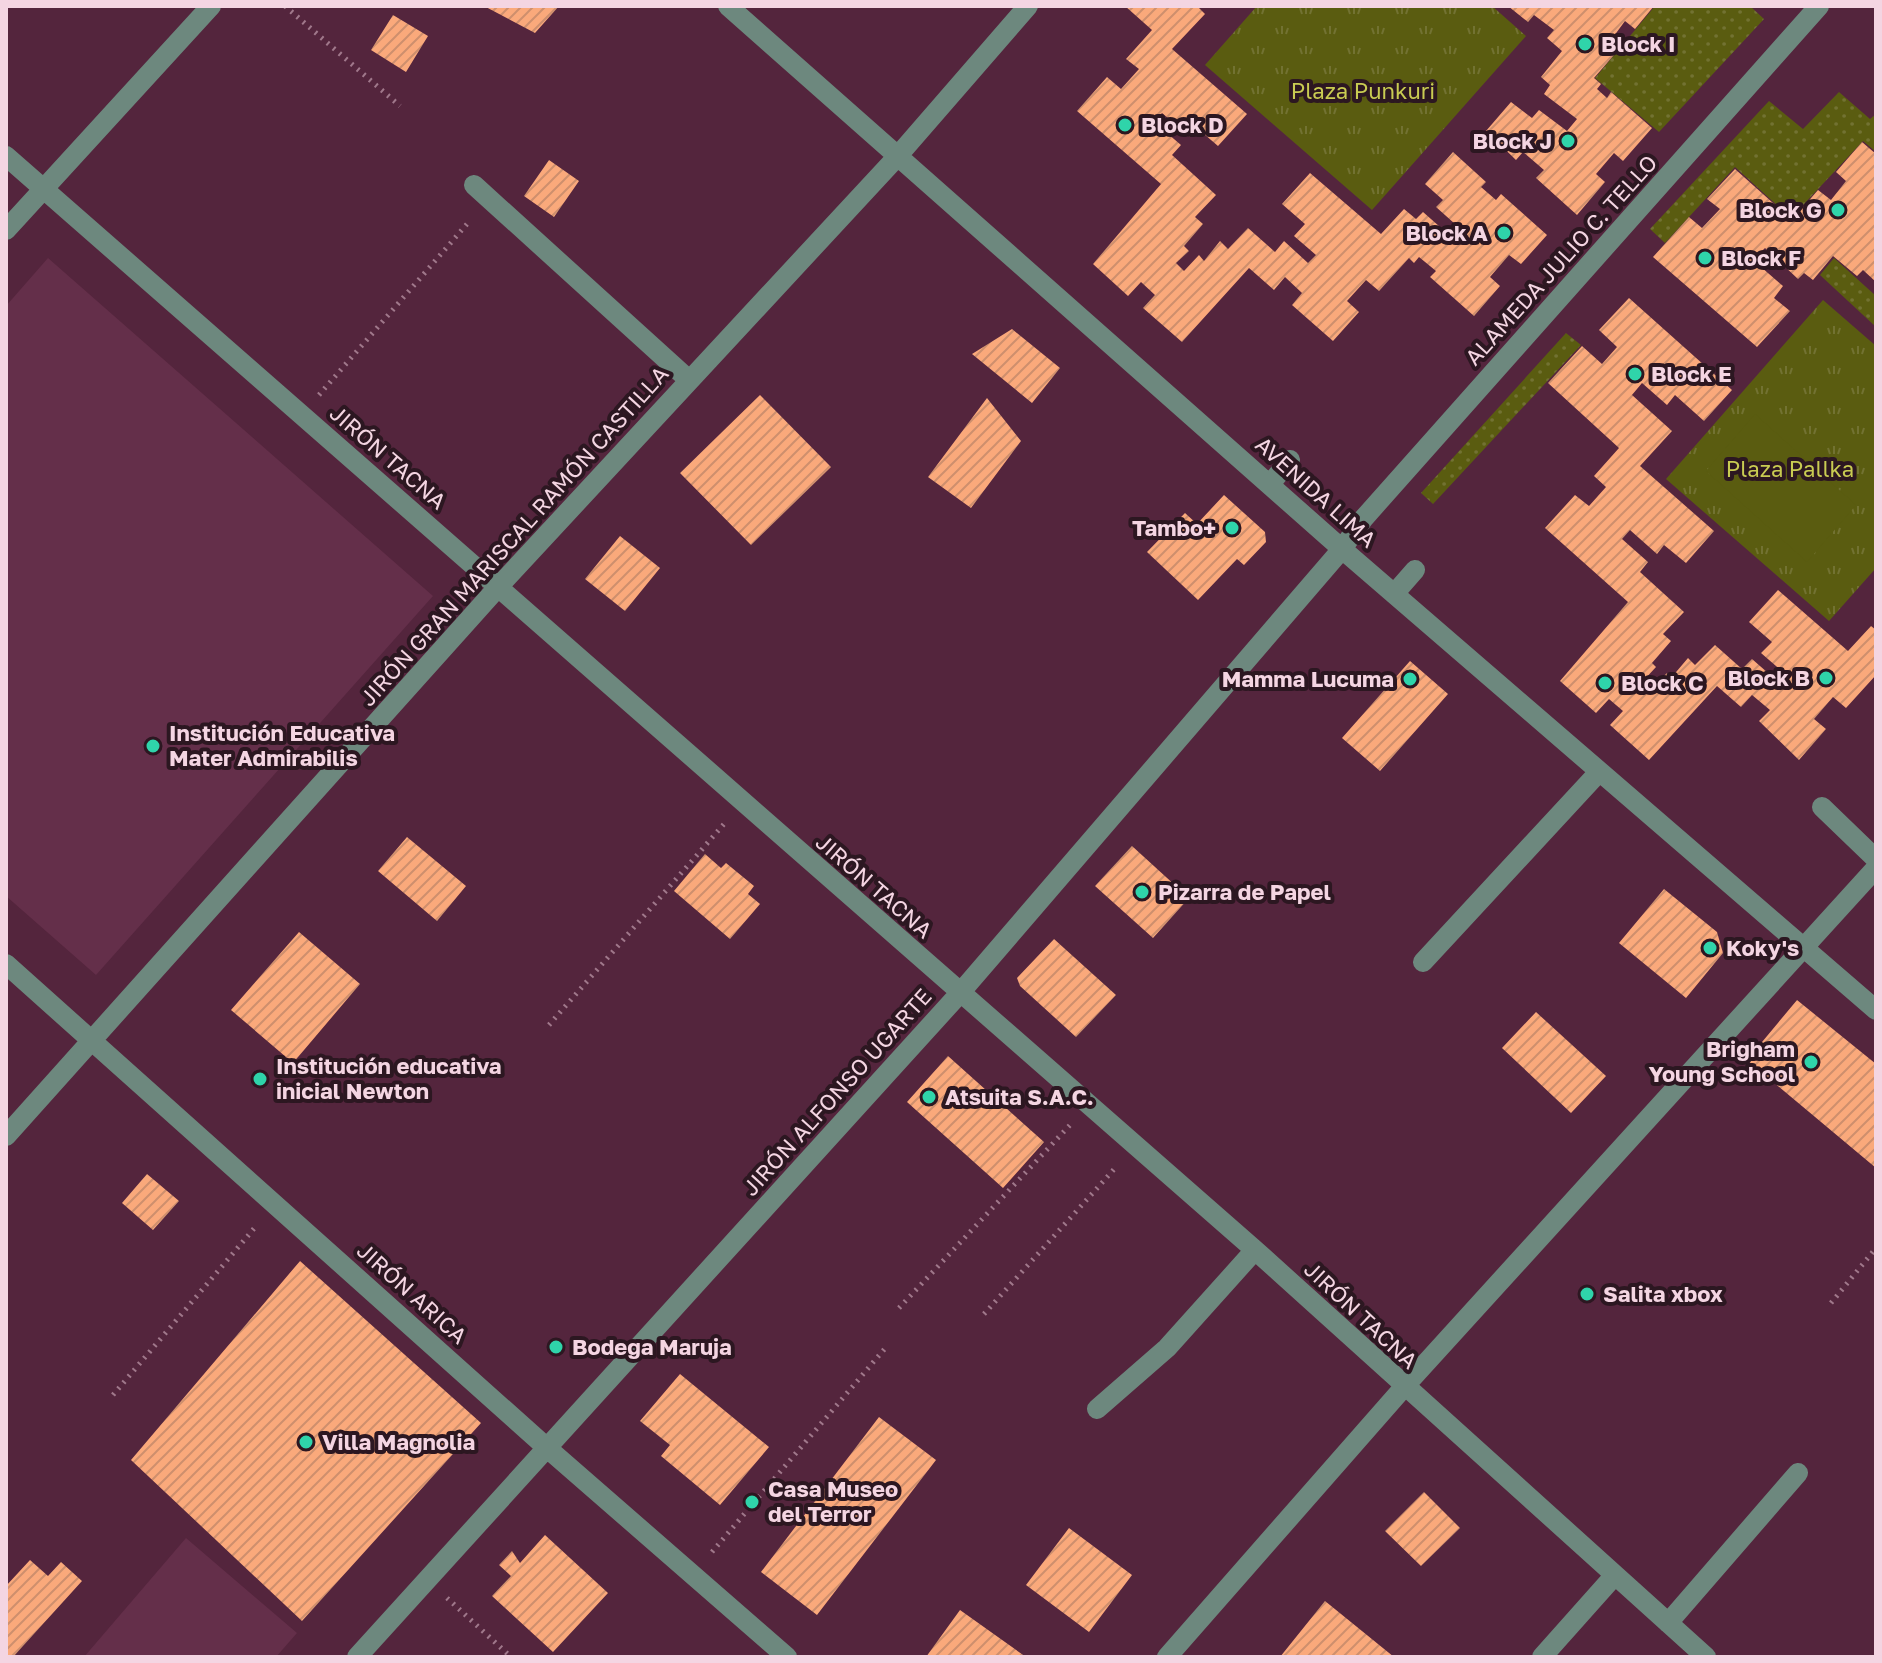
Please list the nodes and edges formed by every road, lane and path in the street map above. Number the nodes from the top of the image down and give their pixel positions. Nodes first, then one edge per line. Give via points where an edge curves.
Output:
1 (211, 6) edge
2 (285, 6) edge
3 (728, 6) edge
4 (1819, 6) edge
5 (1027, 12) edge
6 (400, 106) dead end
7 (6, 156) edge
8 (896, 158) junction
9 (474, 185) dead end
10 (43, 189) junction
11 (467, 224) dead end
12 (6, 230) edge
13 (689, 380) junction
14 (302, 414) junction
15 (1290, 460) dead end
16 (1271, 483) junction
17 (1342, 549) junction
18 (1415, 570) dead end
19 (499, 586) junction
20 (1394, 594) junction
21 (1599, 772) junction
22 (743, 802) junction
23 (1822, 807) dead end
24 (1876, 859) edge
25 (1876, 868) edge
26 (1804, 951) junction
27 (1423, 962) dead end
28 (6, 964) edge
29 (960, 993) junction
30 (1876, 1010) edge
31 (549, 1025) dead end
32 (92, 1040) junction
33 (1088, 1106) junction
34 (6, 1136) edge
35 (1135, 1146) junction
36 (276, 1202) junction
37 (1876, 1248) edge
38 (1255, 1250) junction
39 (1831, 1303) dead end
40 (899, 1308) dead end
41 (984, 1314) dead end
42 (887, 1346) dead end
43 (1404, 1387) junction
44 (113, 1395) dead end
45 (1097, 1409) dead end
46 (546, 1447) junction
47 (1798, 1473) dead end
48 (693, 1575) junction
49 (1615, 1575) junction
50 (427, 1579) junction
51 (1668, 1623) junction
52 (357, 1657) edge
53 (511, 1657) edge
54 (787, 1657) edge
55 (1167, 1657) edge
56 (1542, 1657) edge
57 (1706, 1657) edge

1 - 10 street
2 - 6 path
3 - 8 street, AVENIDA LIMA
4 - 17 street, ALAMEDA JULIO C. TELLO
5 - 8 street, JIRÓN GRAN MARISCAL RAMÓN CASTILLA
7 - 10 street, JIRÓN TACNA
8 - 13 street, JIRÓN GRAN MARISCAL RAMÓN CASTILLA
8 - 16 street, AVENIDA LIMA
9 - 13 street
10 - 12 street
10 - 14 street, JIRÓN TACNA
11 - 14 path
13 - 19 street, JIRÓN GRAN MARISCAL RAMÓN CASTILLA
14 - 19 street, JIRÓN TACNA
15 - 16 street
16 - 17 street, AVENIDA LIMA
17 - 20 street, AVENIDA LIMA
17 - 29 street, JIRÓN ALFONSO UGARTE
18 - 20 street
19 - 22 street, JIRÓN TACNA
19 - 32 street, JIRÓN GRAN MARISCAL RAMÓN CASTILLA
20 - 21 street, AVENIDA LIMA
21 - 26 street, AVENIDA LIMA
21 - 27 street
22 - 29 street, JIRÓN TACNA
22 - 31 path
23 - 24 street
25 - 26 street
26 - 30 street, AVENIDA LIMA
26 - 43 street
28 - 32 street, JIRÓN ARICA
29 - 33 street, JIRÓN TACNA
29 - 46 street, JIRÓN ALFONSO UGARTE
32 - 34 street, JIRÓN GRAN MARISCAL RAMÓN CASTILLA
32 - 36 street, JIRÓN ARICA
33 - 35 street, JIRÓN TACNA
33 - 40 path
35 - 38 street, JIRÓN TACNA
35 - 41 path
36 - 44 path
36 - 46 street, JIRÓN ARICA
37 - 39 path
38 - 43 street, JIRÓN TACNA
38 - 45 street via 1167,1348
42 - 48 path
43 - 49 street, JIRÓN TACNA
43 - 55 street
46 - 48 street, JIRÓN ARICA
46 - 50 street, JIRÓN ALFONSO UGARTE
47 - 51 street
48 - 54 street, JIRÓN ARICA
49 - 51 street, JIRÓN TACNA
49 - 56 street
50 - 52 street, JIRÓN ALFONSO UGARTE
50 - 53 path
51 - 57 street, JIRÓN TACNA

